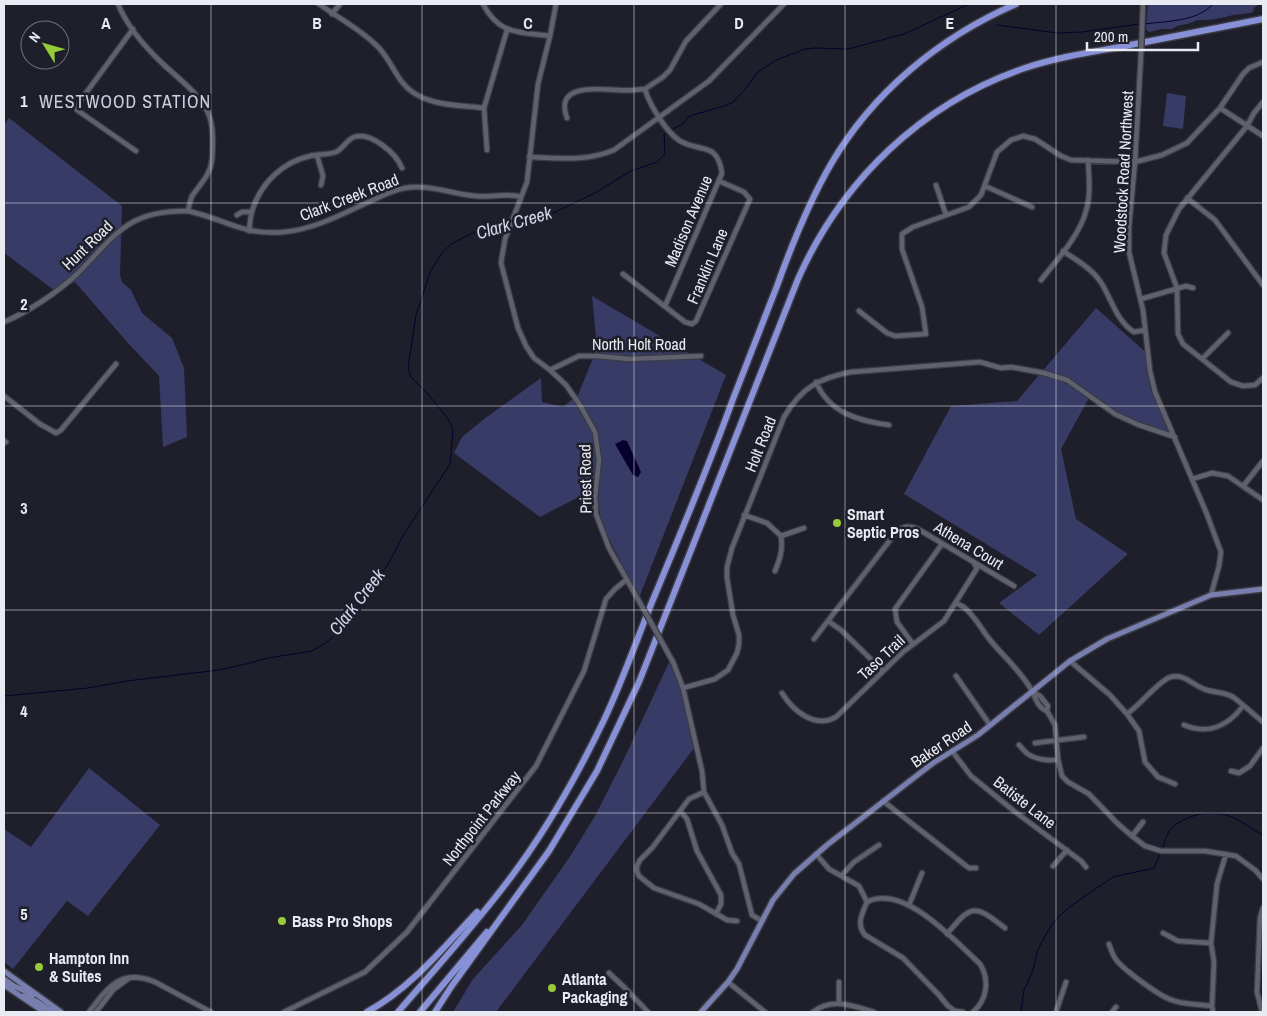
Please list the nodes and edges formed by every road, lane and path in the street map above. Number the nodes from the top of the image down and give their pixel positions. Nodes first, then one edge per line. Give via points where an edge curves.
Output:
1 (118, 4) edge
2 (318, 4) edge
3 (340, 4) edge
4 (483, 4) edge
5 (556, 4) edge
6 (721, 4) edge
7 (784, 4) edge
8 (1016, 4) edge
9 (1143, 4) edge
10 (332, 14) junction
11 (1263, 19) edge
12 (133, 29) junction
13 (507, 30) junction
14 (550, 36) junction
15 (1262, 62) edge
16 (645, 89) junction
17 (1263, 102) edge
18 (484, 108) junction
19 (1220, 108) junction
20 (660, 117) junction
21 (567, 118) dead end
22 (1247, 126) junction
23 (1263, 136) edge
24 (136, 150) dead end
25 (487, 150) dead end
26 (317, 155) junction
27 (529, 157) junction
28 (1088, 160) junction
29 (1135, 162) junction
30 (402, 168) dead end
31 (719, 181) junction
32 (321, 185) dead end
33 (936, 185) dead end
34 (985, 186) junction
35 (521, 198) junction
36 (1187, 198) junction
37 (1032, 207) dead end
38 (188, 211) junction
39 (252, 212) junction
40 (236, 215) dead end
41 (946, 215) junction
42 (249, 231) junction
43 (1063, 251) junction
44 (622, 274) dead end
45 (1041, 280) dead end
46 (1263, 285) edge
47 (1177, 288) junction
48 (1193, 288) dead end
49 (1141, 299) junction
50 (665, 306) junction
51 (859, 311) dead end
52 (4, 322) edge
53 (1145, 330) junction
54 (1228, 333) dead end
55 (701, 356) dead end
56 (1203, 358) junction
57 (116, 364) dead end
58 (550, 370) junction
59 (1263, 378) edge
60 (816, 382) junction
61 (4, 396) edge
62 (889, 425) dead end
63 (1175, 437) junction
64 (1263, 461) edge
65 (1192, 478) junction
66 (1244, 486) junction
67 (1263, 500) edge
68 (744, 514) junction
69 (804, 528) dead end
70 (781, 536) junction
71 (942, 544) junction
72 (974, 563) junction
73 (775, 571) dead end
74 (626, 580) junction
75 (1014, 586) dead end
76 (1263, 589) edge
77 (1211, 595) junction
78 (956, 603) junction
79 (828, 621) junction
80 (814, 639) dead end
81 (913, 644) junction
82 (1070, 661) junction
83 (883, 671) junction
84 (956, 676) dead end
85 (683, 688) junction
86 (1032, 692) junction
87 (782, 693) dead end
88 (1243, 706) junction
89 (1127, 714) junction
90 (1263, 722) edge
91 (1184, 724) dead end
92 (990, 725) junction
93 (1084, 736) dead end
94 (1056, 740) junction
95 (1035, 744) dead end
96 (1019, 745) dead end
97 (1263, 748) edge
98 (952, 751) junction
99 (1058, 759) junction
100 (1231, 771) dead end
101 (1175, 784) dead end
102 (704, 792) junction
103 (883, 801) junction
104 (680, 811) junction
105 (1143, 822) dead end
106 (1132, 836) junction
107 (879, 845) dead end
108 (1066, 850) junction
109 (816, 854) junction
110 (1226, 854) junction
111 (1053, 866) dead end
112 (1086, 867) dead end
113 (976, 868) dead end
114 (922, 873) dead end
115 (842, 875) junction
116 (511, 877) junction
117 (1263, 879) edge
118 (529, 881) junction
119 (867, 902) junction
120 (909, 905) junction
121 (1263, 908) edge
122 (716, 914) junction
123 (737, 921) dead end
124 (762, 921) junction
125 (1005, 928) dead end
126 (1163, 933) dead end
127 (948, 934) junction
128 (1211, 943) junction
129 (1110, 944) dead end
130 (1261, 953) edge
131 (4, 971) edge
132 (609, 973) dead end
133 (4, 978) edge
134 (129, 979) junction
135 (728, 982) junction
136 (839, 982) dead end
137 (1066, 982) dead end
138 (4, 986) edge
139 (18, 995) junction
140 (40, 998) junction
141 (839, 1003) junction
142 (1212, 1006) junction
143 (1116, 1007) dead end
144 (44, 1012) edge
145 (53, 1012) edge
146 (61, 1012) edge
147 (89, 1012) edge
148 (96, 1012) edge
149 (208, 1012) edge
150 (284, 1012) edge
151 (367, 1012) edge
152 (398, 1012) edge
153 (420, 1012) edge
154 (435, 1012) edge
155 (648, 1012) edge
156 (702, 1012) edge
157 (765, 1012) edge
158 (813, 1012) edge
159 (874, 1012) edge
160 (963, 1012) edge
161 (973, 1012) edge
162 (1056, 1012) edge
163 (1112, 1012) edge
164 (1213, 1012) edge
165 (1262, 1012) edge

1 - 12 street
2 - 10 street
3 - 10 street
4 - 13 street
5 - 14 street, Priest Road
6 - 16 street via 686,41 670,70
7 - 20 street via 709,81
8 - 116 highway via 961,33 915,65 866,115 830,166 794,240 612,703 564,795
9 - 29 street, Woodstock Road Northwest, bridge
10 - 18 street via 376,44 401,81 416,94 438,102
11 - 118 highway via 1042,63 1008,75 932,115 864,175 830,218 803,268 639,682 584,795
12 - 24 street via 77,110
12 - 38 street via 195,95 210,118 212,162 202,186 192,197
13 - 14 street
13 - 18 street
14 - 27 street, Priest Road via 538,84
15 - 19 street via 1243,74
16 - 20 street, Madison Avenue via 649,102
16 - 21 street via 577,90 564,108
17 - 22 street
18 - 25 street
19 - 22 street
19 - 29 street via 1187,143 1162,156
20 - 27 street via 614,150 598,157
20 - 31 street, Madison Avenue via 681,142 716,155 721,164
22 - 23 street
22 - 36 street
26 - 30 street via 338,151 353,138 368,136 398,159
26 - 32 street via 323,176
26 - 39 street via 287,165 274,174
27 - 35 street, Priest Road via 527,182
28 - 29 street
28 - 34 street via 1071,160 1036,139 1023,136 1011,140 997,152
28 - 43 street via 1087,211 1082,225
29 - 49 street, Woodstock Road Northwest via 1129,252
31 - 50 street, Madison Avenue
31 - 50 street, Franklin Lane via 744,192 750,199 698,318 694,323 687,323
33 - 41 street
34 - 37 street
34 - 41 street via 969,207
35 - 42 street, Clark Creek Road via 511,195 479,197 436,188 406,188 304,229
35 - 58 street, Priest Road via 503,247 502,271 521,336 534,358
36 - 46 street via 1215,220
36 - 47 street via 1164,241 1164,253
38 - 42 street, Clark Creek Road
38 - 52 street, Hunt Road via 162,211 119,230 76,275
39 - 40 street
39 - 42 street
41 - 51 street via 902,234 902,249 922,307 926,334 895,336
43 - 45 street
43 - 53 street via 1100,280 1126,327 1134,332
44 - 50 street, Franklin Lane
47 - 48 street
47 - 49 street
47 - 56 street via 1178,334 1184,344
49 - 53 street, Woodstock Road Northwest
53 - 63 street, Woodstock Road Northwest via 1155,392
54 - 56 street
55 - 58 street, North Holt Road via 629,360 579,356
56 - 59 street via 1231,382 1255,385
57 - 61 street via 56,432 40,424
58 - 74 street, Priest Road via 570,392 595,432 599,460 596,514
60 - 62 street via 821,394 850,417
60 - 63 street, Holt Road via 851,372 980,362 1067,380 1115,414
60 - 68 street, Holt Road via 791,405 784,417
63 - 65 street, Woodstock Road Northwest
64 - 66 street
65 - 66 street via 1212,473 1228,476
65 - 77 street, Woodstock Road Northwest via 1221,552
66 - 67 street
68 - 70 street via 767,523
68 - 85 street, Holt Road via 728,568 728,592 740,644 737,653 728,670 715,679
69 - 70 street
70 - 73 street via 783,547
71 - 72 street, Athena Court
71 - 79 street, Athena Court via 915,528 899,529
71 - 81 street via 895,609 897,622
72 - 75 street, Athena Court
72 - 78 street, Taso Trail via 977,568
74 - 85 street, Priest Road, bridge via 673,662
74 - 150 street, Northpoint Parkway via 606,599 584,671 536,766 407,932 365,972
76 - 77 main road, Baker Road
77 - 82 main road, Baker Road via 1107,639
78 - 81 street, Taso Trail via 942,623
78 - 86 street via 968,610
79 - 80 street, Athena Court
79 - 83 street
81 - 83 street, Taso Trail
82 - 86 main road, Baker Road
82 - 89 street via 1110,694
83 - 87 street, Taso Trail via 840,714 827,721 810,719
84 - 92 street
85 - 102 street, Priest Road
86 - 92 main road, Baker Road
86 - 94 street via 1055,725
88 - 89 street via 1232,697 1174,676
88 - 90 street
88 - 91 street via 1223,726 1208,730
89 - 101 street via 1138,731 1145,762 1158,777
92 - 98 main road, Baker Road
93 - 94 street
94 - 95 street
94 - 99 street
96 - 99 street via 1028,754
97 - 100 street via 1250,766 1240,773
98 - 103 main road, Baker Road
98 - 108 street, Batiste Lane via 971,776
99 - 106 street via 1064,778 1089,794
102 - 104 street via 689,799
102 - 124 street, Priest Road via 739,864 752,915
103 - 109 main road, Baker Road
103 - 113 street via 969,868
104 - 122 street via 687,819 696,851 721,895
104 - 122 street via 640,860 637,871 654,888
105 - 106 street
106 - 110 street via 1145,846 1161,851
107 - 115 street via 854,862
108 - 111 street
108 - 112 street, Batiste Lane
109 - 115 street via 829,869
109 - 124 main road, Baker Road via 782,887
110 - 117 street via 1236,856
110 - 128 street via 1217,884
114 - 120 street
115 - 119 street via 859,886
116 - 151 highway via 412,980
116 - 152 highway
118 - 153 highway
118 - 154 highway
119 - 120 street via 875,898
119 - 160 street via 860,924 865,935 903,958 948,1006
120 - 127 street via 931,918
121 - 130 street via 1260,918
122 - 123 street
124 - 135 main road, Baker Road
125 - 127 street via 986,914 970,910
126 - 128 street via 1178,942
127 - 161 street via 986,973 984,998
128 - 142 street via 1214,962
129 - 142 street via 1118,962 1155,992 1170,1000
130 - 165 street via 1257,992
131 - 140 main road
132 - 155 street
133 - 140 main road
134 - 147 street via 111,985
134 - 148 street via 113,990
134 - 149 street via 155,982
135 - 156 main road, Baker Road
135 - 157 street
136 - 141 street
137 - 162 street
138 - 139 main road
139 - 144 main road
139 - 145 main road
140 - 146 main road
141 - 158 street
141 - 159 street
142 - 164 street
143 - 163 street

